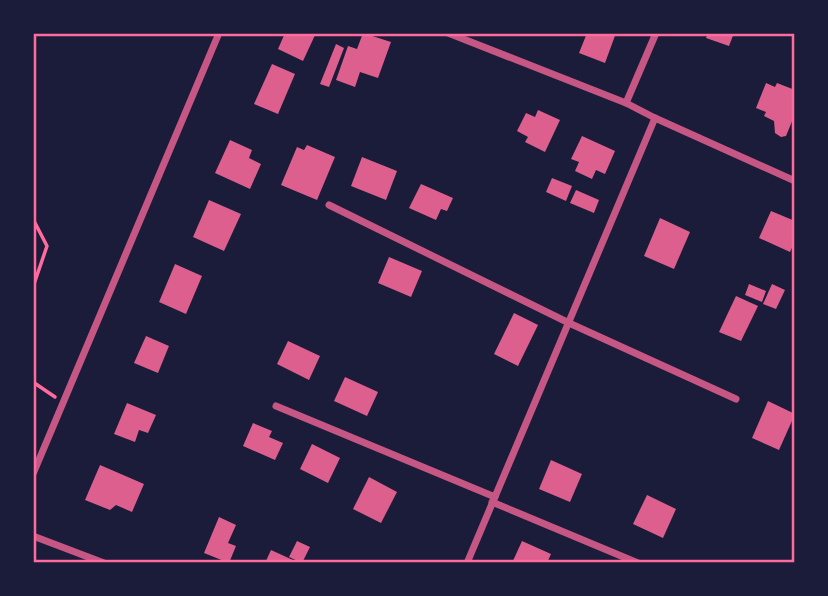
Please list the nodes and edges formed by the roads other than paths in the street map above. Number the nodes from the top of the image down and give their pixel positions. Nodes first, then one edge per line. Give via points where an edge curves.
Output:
1 (219, 33) edge
2 (447, 33) edge
3 (656, 33) edge
4 (626, 103) junction
5 (655, 118) junction
6 (795, 181) edge
7 (329, 205) dead end
8 (569, 323) junction
9 (736, 398) dead end
10 (276, 406) dead end
11 (33, 474) edge
12 (493, 499) junction
13 (33, 536) edge
14 (104, 563) edge
15 (467, 563) edge
16 (638, 563) edge

1 - 11 street
2 - 4 street
3 - 4 street
4 - 5 street
5 - 6 street
5 - 8 street
7 - 8 street
8 - 9 street
8 - 12 street
10 - 12 street
12 - 15 street
12 - 16 street
13 - 14 street

